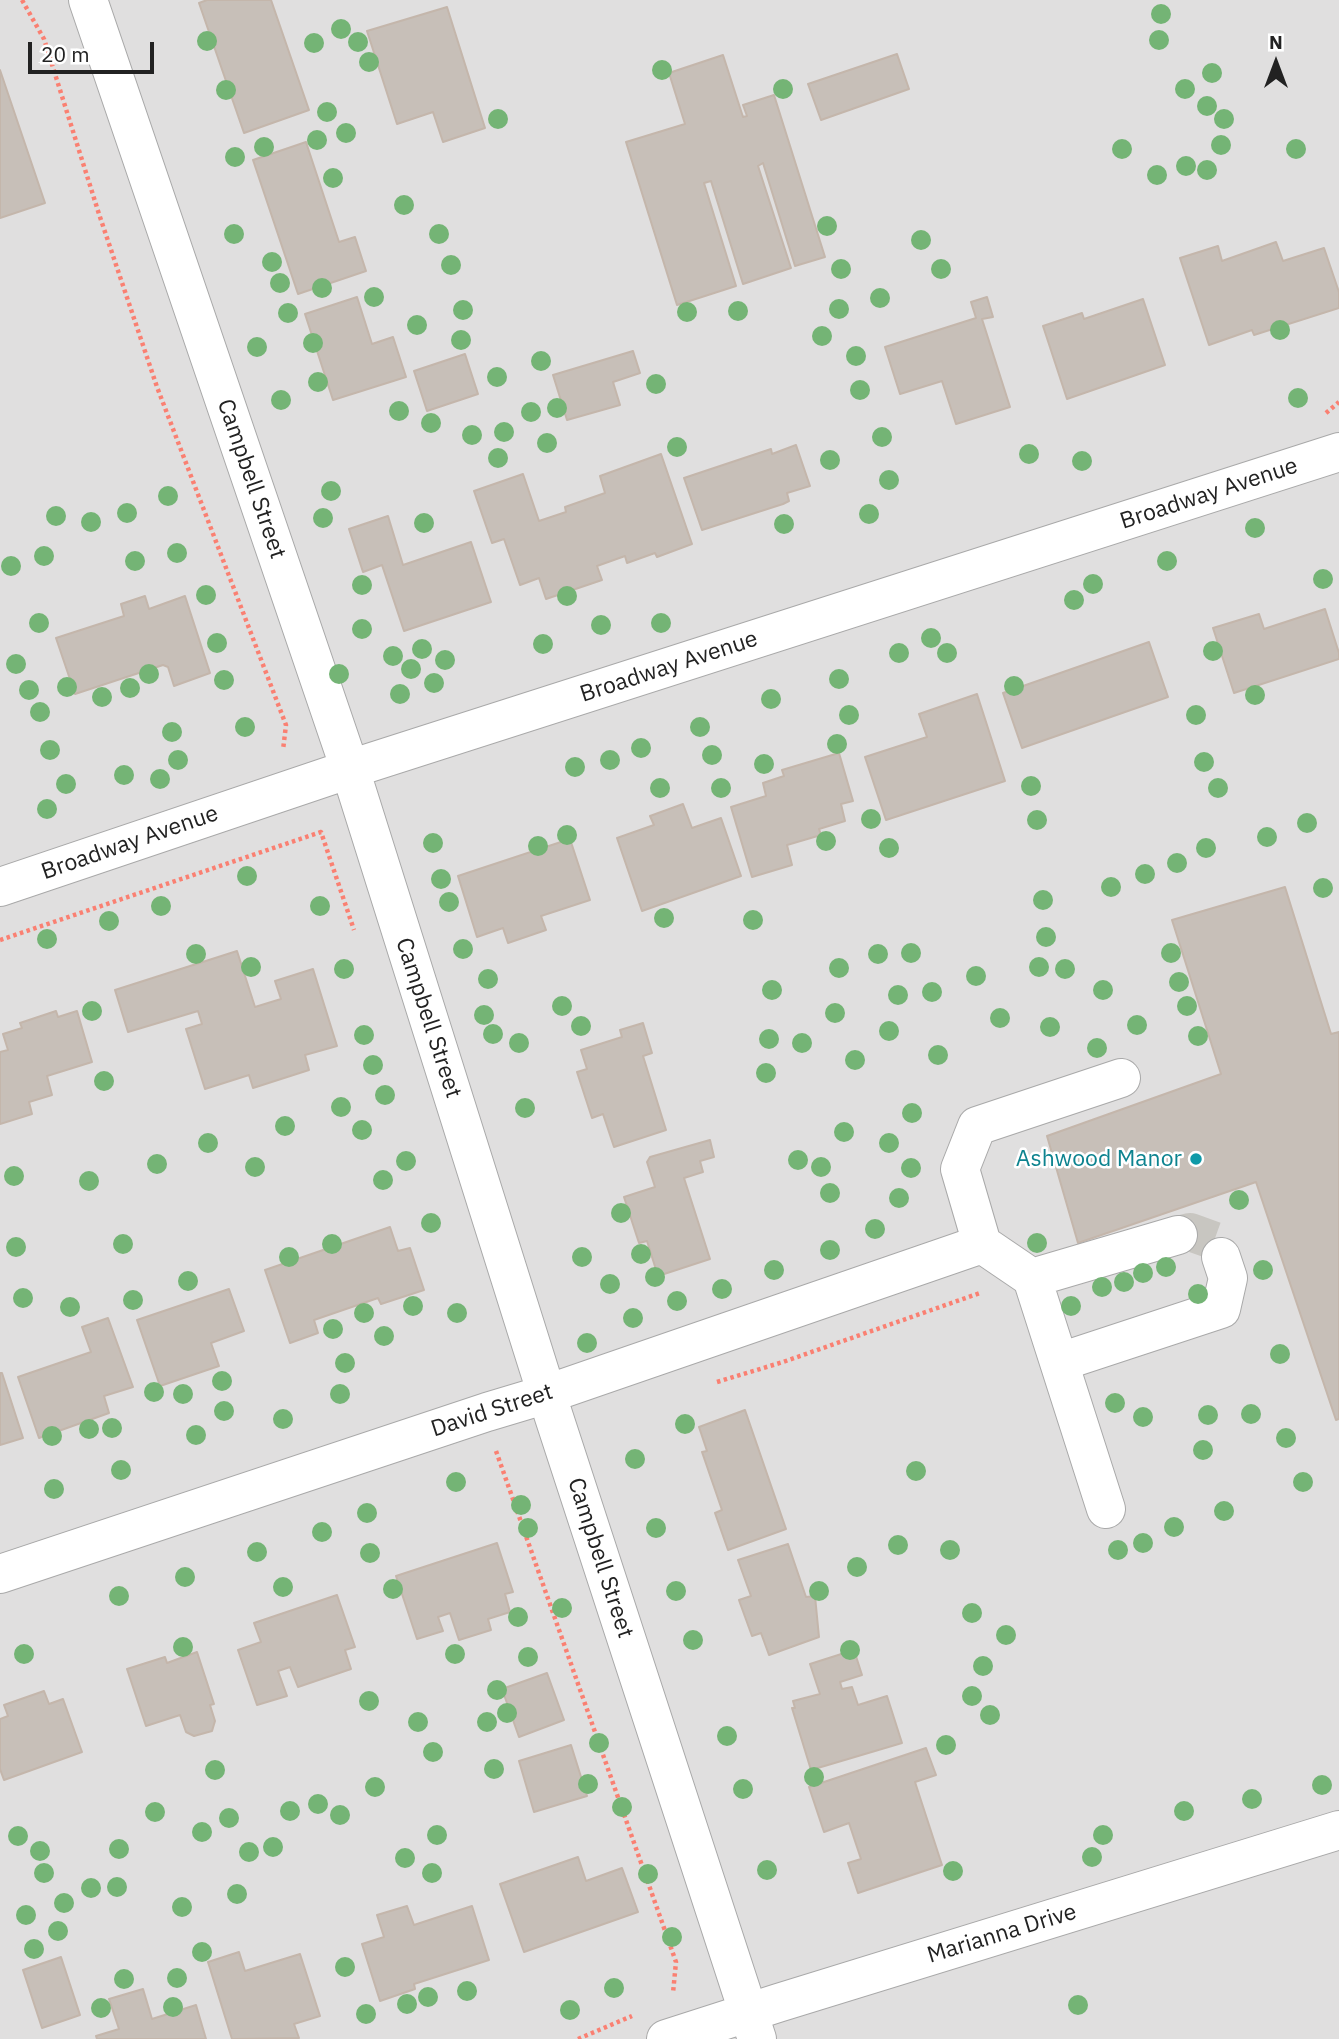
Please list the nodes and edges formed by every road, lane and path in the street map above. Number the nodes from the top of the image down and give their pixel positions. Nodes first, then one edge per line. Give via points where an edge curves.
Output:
1 (22, 0) edge
2 (88, 0) edge
3 (1339, 402) edge
4 (1318, 420) dead end
5 (1339, 452) edge
6 (282, 758) dead end
7 (350, 769) junction
8 (0, 887) edge
9 (356, 936) dead end
10 (0, 940) edge
11 (1121, 1078) dead end
12 (1178, 1235) tunnel mouth
13 (982, 1244) junction
14 (1221, 1257) tunnel mouth
15 (1032, 1278) junction
16 (1060, 1362) junction
17 (547, 1394) junction
18 (487, 1412) junction
19 (1106, 1509) dead end
20 (0, 1574) edge
21 (1339, 1830) edge
22 (673, 1999) dead end
23 (637, 2014) dead end
24 (752, 2026) edge
25 (578, 2039) edge
26 (666, 2039) edge

1 - 6 path via 44,39 157,387 286,725
2 - 7 street, Campbell Street
3 - 4 path
5 - 7 street, Broadway Avenue
7 - 8 street, Broadway Avenue
7 - 17 street, Campbell Street
9 - 10 path via 321,832
11 - 13 street via 977,1126 960,1169
12 - 15 street
13 - 15 street
13 - 17 street, David Street
14 - 16 street via 1228,1278 1221,1309
15 - 16 street
16 - 19 street
17 - 18 street, David Street
17 - 24 street, Campbell Street
18 - 20 street, David Street
18 - 22 path via 491,1438 676,1962
21 - 24 street, Marianna Drive via 778,2003
23 - 25 path
24 - 26 street, Marianna Drive

